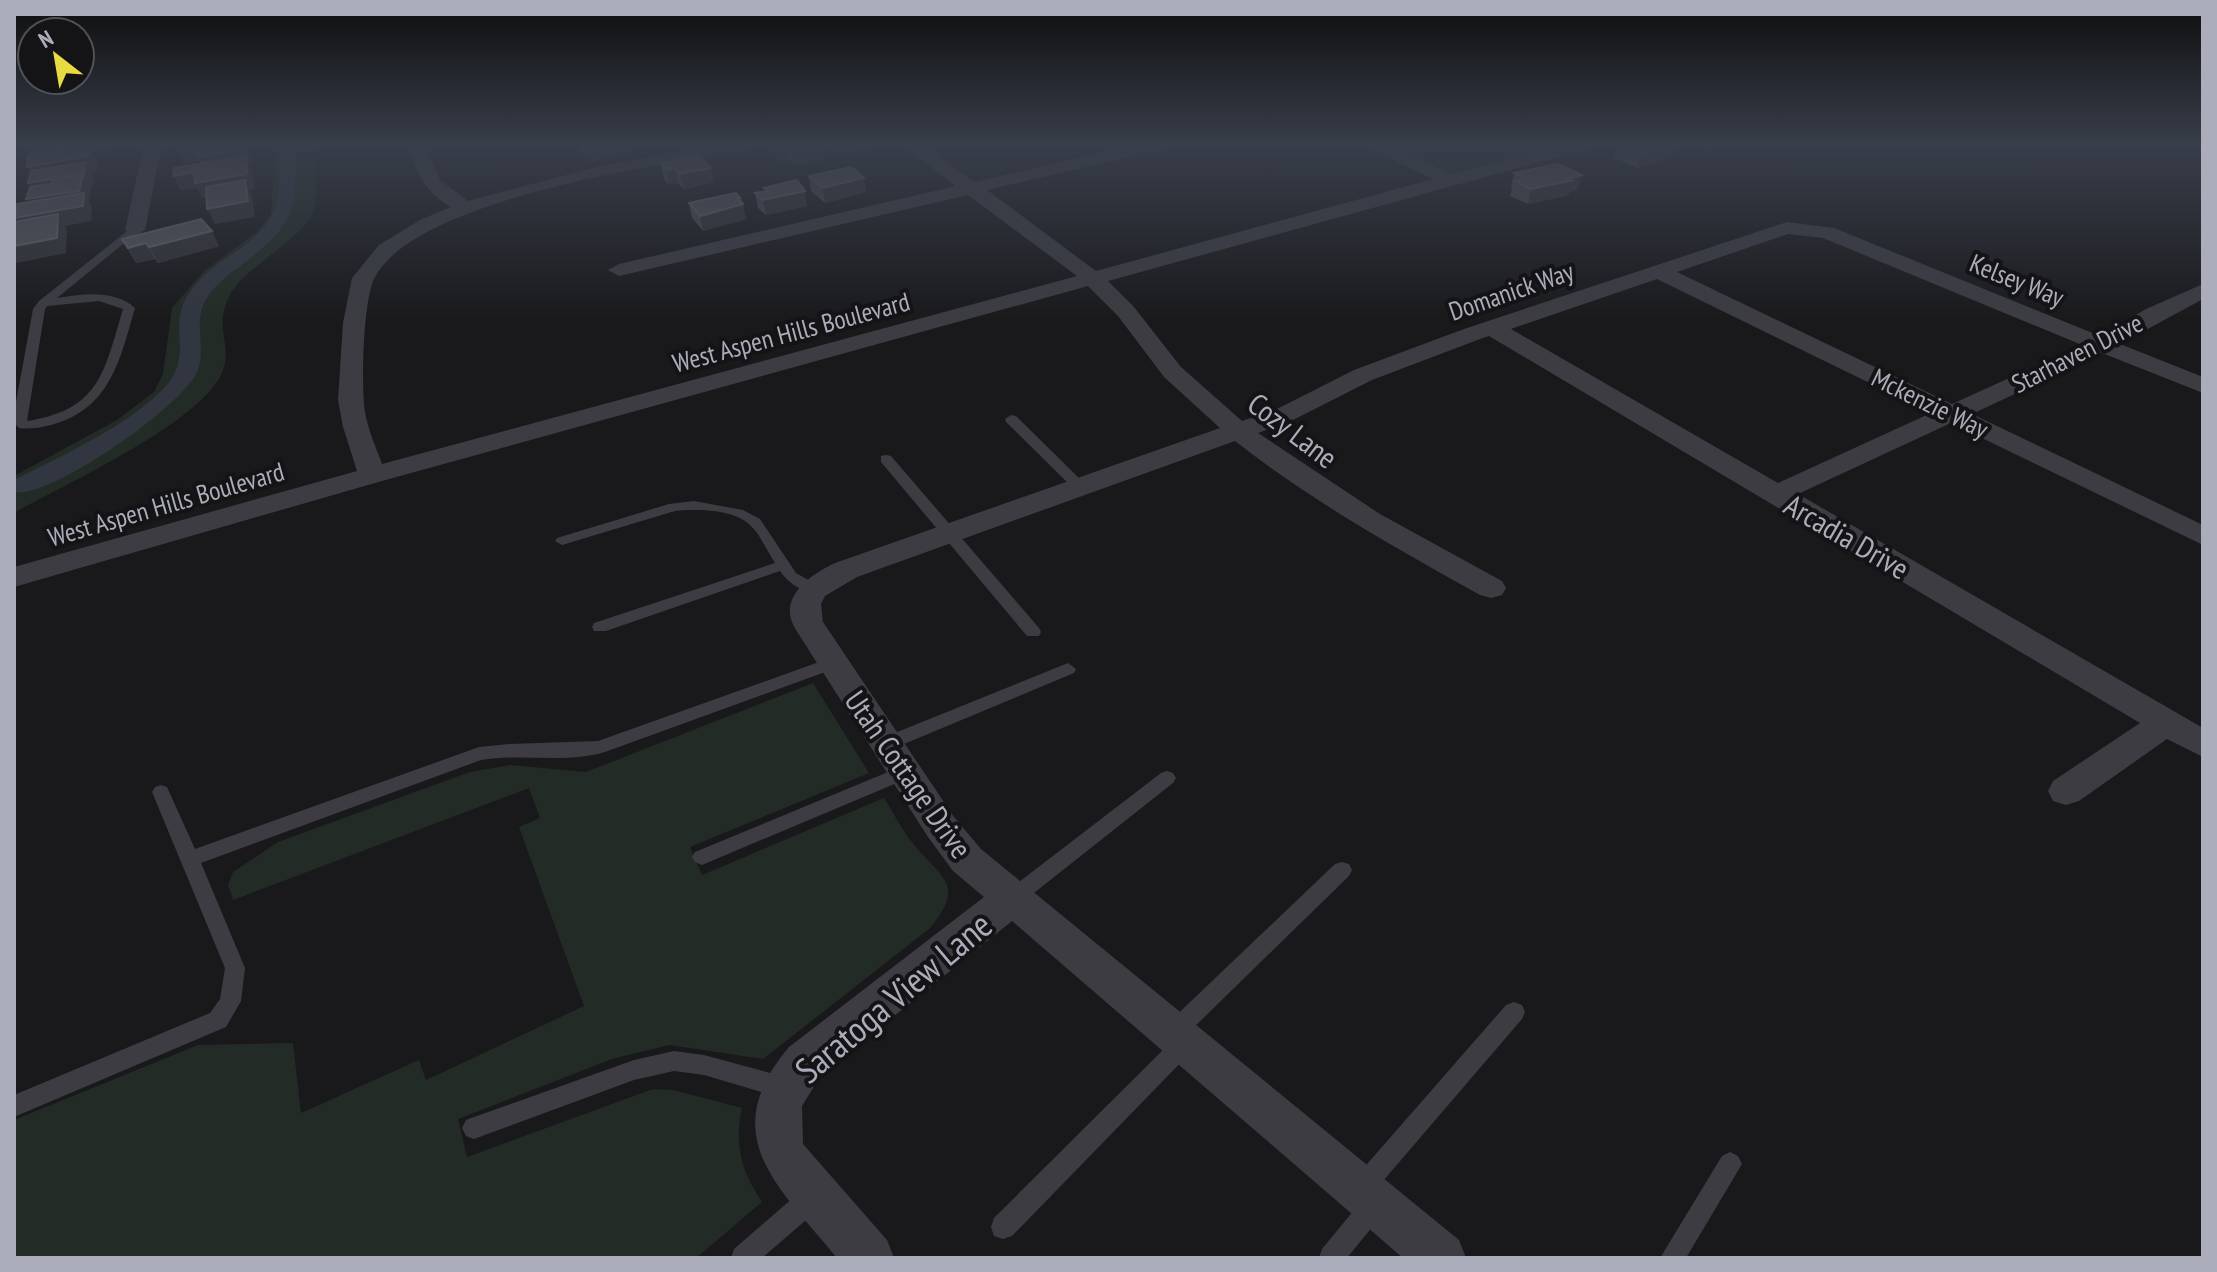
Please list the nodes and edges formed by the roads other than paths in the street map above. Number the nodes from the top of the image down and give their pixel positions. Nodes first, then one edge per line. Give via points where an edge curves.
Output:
1 (141, 203) edge
2 (458, 203) edge
3 (477, 203) edge
4 (903, 203) edge
5 (990, 203) edge
6 (1364, 203) edge
7 (465, 207) junction
8 (1809, 227) joint
9 (135, 230) joint
10 (619, 270) dead end
11 (1658, 271) junction
12 (1092, 278) junction
13 (2203, 291) edge
14 (43, 303) junction
15 (1491, 327) junction
16 (2101, 345) junction
17 (2203, 386) edge
18 (1951, 413) junction
19 (1011, 419) dead end
20 (1239, 431) junction
21 (886, 459) dead end
22 (372, 475) junction
23 (1081, 488) junction
24 (1776, 494) junction
25 (950, 534) junction
26 (2203, 536) edge
27 (562, 541) dead end
28 (783, 565) junction
29 (14, 577) edge
30 (1491, 588) dead end
31 (814, 589) junction
32 (600, 627) dead end
33 (1033, 632) dead end
34 (833, 663) junction
35 (1068, 669) dead end
36 (2166, 722) junction
37 (2203, 744) edge
38 (895, 758) junction
39 (1167, 778) dead end
40 (2066, 791) dead end
41 (161, 792) dead end
42 (702, 857) dead end
43 (190, 859) junction
44 (1342, 870) dead end
45 (1011, 899) junction
46 (1514, 1012) dead end
47 (1179, 1038) junction
48 (785, 1088) junction
49 (14, 1106) edge
50 (474, 1128) dead end
51 (1730, 1164) dead end
52 (815, 1195) junction
53 (1369, 1195) junction
54 (1003, 1227) dead end
55 (743, 1258) edge
56 (869, 1258) edge
57 (1331, 1258) edge
58 (1441, 1258) edge
59 (1672, 1258) edge

1 - 9 street
2 - 7 street
3 - 7 street
4 - 10 street
5 - 12 street, Cozy Lane
6 - 12 street, West Aspen Hills Boulevard
7 - 22 street via 399,240 363,279 352,409
8 - 11 street, Domanick Way via 1781,229
8 - 16 street, Kelsey Way
9 - 14 lane
11 - 15 street, Domanick Way
11 - 18 street, Mckenzie Way
12 - 20 street, Cozy Lane via 1120,304 1172,373
12 - 22 street, West Aspen Hills Boulevard
13 - 16 street, Starhaven Drive
14 - 14 lane via 19,421 24,425 63,419 95,398 107,382 129,308 109,299
15 - 20 street, Domanick Way via 1363,375 1316,402
15 - 24 street, Arcadia Drive
16 - 17 street, Kelsey Way
16 - 18 street, Starhaven Drive
18 - 24 street, Starhaven Drive
18 - 26 street, Mckenzie Way
19 - 23 lane
20 - 23 street
20 - 30 street, Cozy Lane via 1348,510
21 - 25 lane
22 - 29 street, West Aspen Hills Boulevard
23 - 25 street
24 - 36 street, Arcadia Drive
25 - 31 street via 846,570
25 - 33 lane
27 - 28 lane via 674,507 703,506 751,518
28 - 31 lane via 795,581
28 - 32 lane
31 - 34 street, Utah Cottage Drive via 804,614
34 - 38 street, Utah Cottage Drive
34 - 43 lane via 599,747 479,754
35 - 38 lane
36 - 37 street, Arcadia Drive
36 - 40 street
38 - 42 lane
38 - 45 street, Utah Cottage Drive via 954,844
39 - 45 lane
41 - 43 lane
43 - 49 lane via 235,968 230,1001 218,1020
44 - 47 lane
45 - 47 street, Utah Cottage Drive
45 - 48 street, Saratoga View Lane via 805,1061
46 - 53 lane
47 - 53 street, Utah Cottage Drive
47 - 54 lane
48 - 50 lane via 674,1061 634,1070
48 - 52 street, Saratoga View Lane via 776,1119 778,1139 784,1157
51 - 59 lane
52 - 55 lane
52 - 56 street, Saratoga View Lane
53 - 57 lane
53 - 58 street, Utah Cottage Drive

